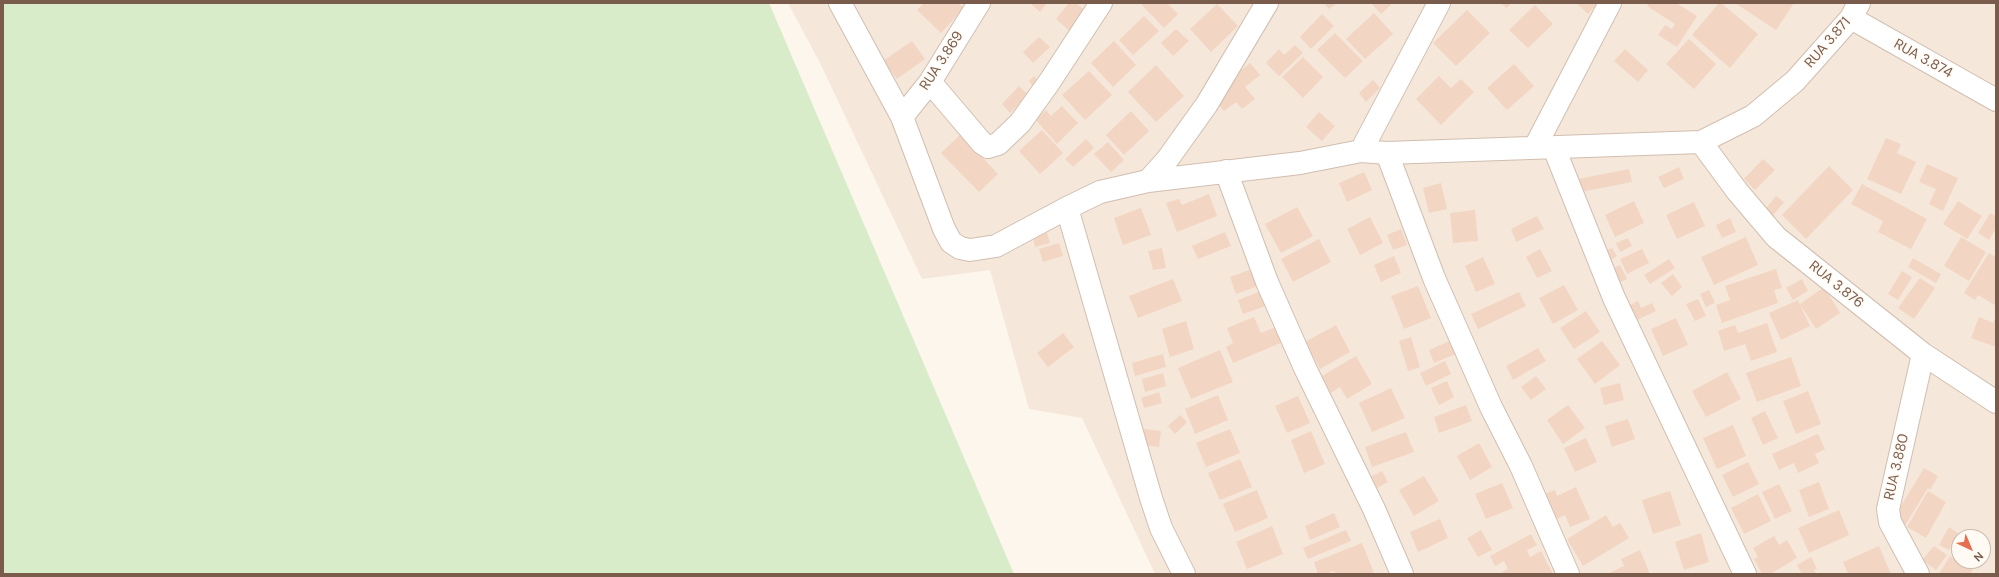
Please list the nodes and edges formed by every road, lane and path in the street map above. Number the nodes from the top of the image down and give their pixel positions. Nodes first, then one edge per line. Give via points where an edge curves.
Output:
1 (840, 3) edge
2 (979, 3) edge
3 (1101, 3) edge
4 (1267, 3) edge
5 (1439, 3) edge
6 (1610, 3) edge
7 (1855, 10) edge
8 (930, 82) junction
9 (1996, 100) edge
10 (902, 118) junction
11 (1701, 142) junction
12 (1544, 147) junction
13 (1361, 151) junction
14 (1387, 153) junction
15 (1226, 171) junction
16 (1148, 181) junction
17 (1067, 208) junction
18 (1923, 354) junction
19 (1996, 402) edge
20 (1184, 574) edge
21 (1402, 574) edge
22 (1568, 574) edge
23 (1745, 574) edge
24 (1918, 574) edge

1 - 10 street
2 - 8 street, RUA 3.869
3 - 8 street via 1020,123 998,144 988,147 982,144
4 - 16 street via 1195,122
5 - 13 street
6 - 12 street
7 - 9 street, RUA 3.874
7 - 11 street, RUA 3.871 via 1795,81 1753,116
8 - 10 street, RUA 3.869
10 - 17 street via 944,229 951,242 960,248 970,250 996,246
11 - 12 street
11 - 18 street, RUA 3.876 via 1776,236
12 - 14 street
12 - 23 street
13 - 14 street
13 - 15 street via 1300,163
14 - 22 street via 1434,278
15 - 16 street
15 - 21 street via 1266,282 1374,509
16 - 17 street via 1100,192
17 - 20 street via 1150,498 1161,528
18 - 19 street, RUA 3.876
18 - 24 street, RUA 3.880 via 1888,509 1890,522

